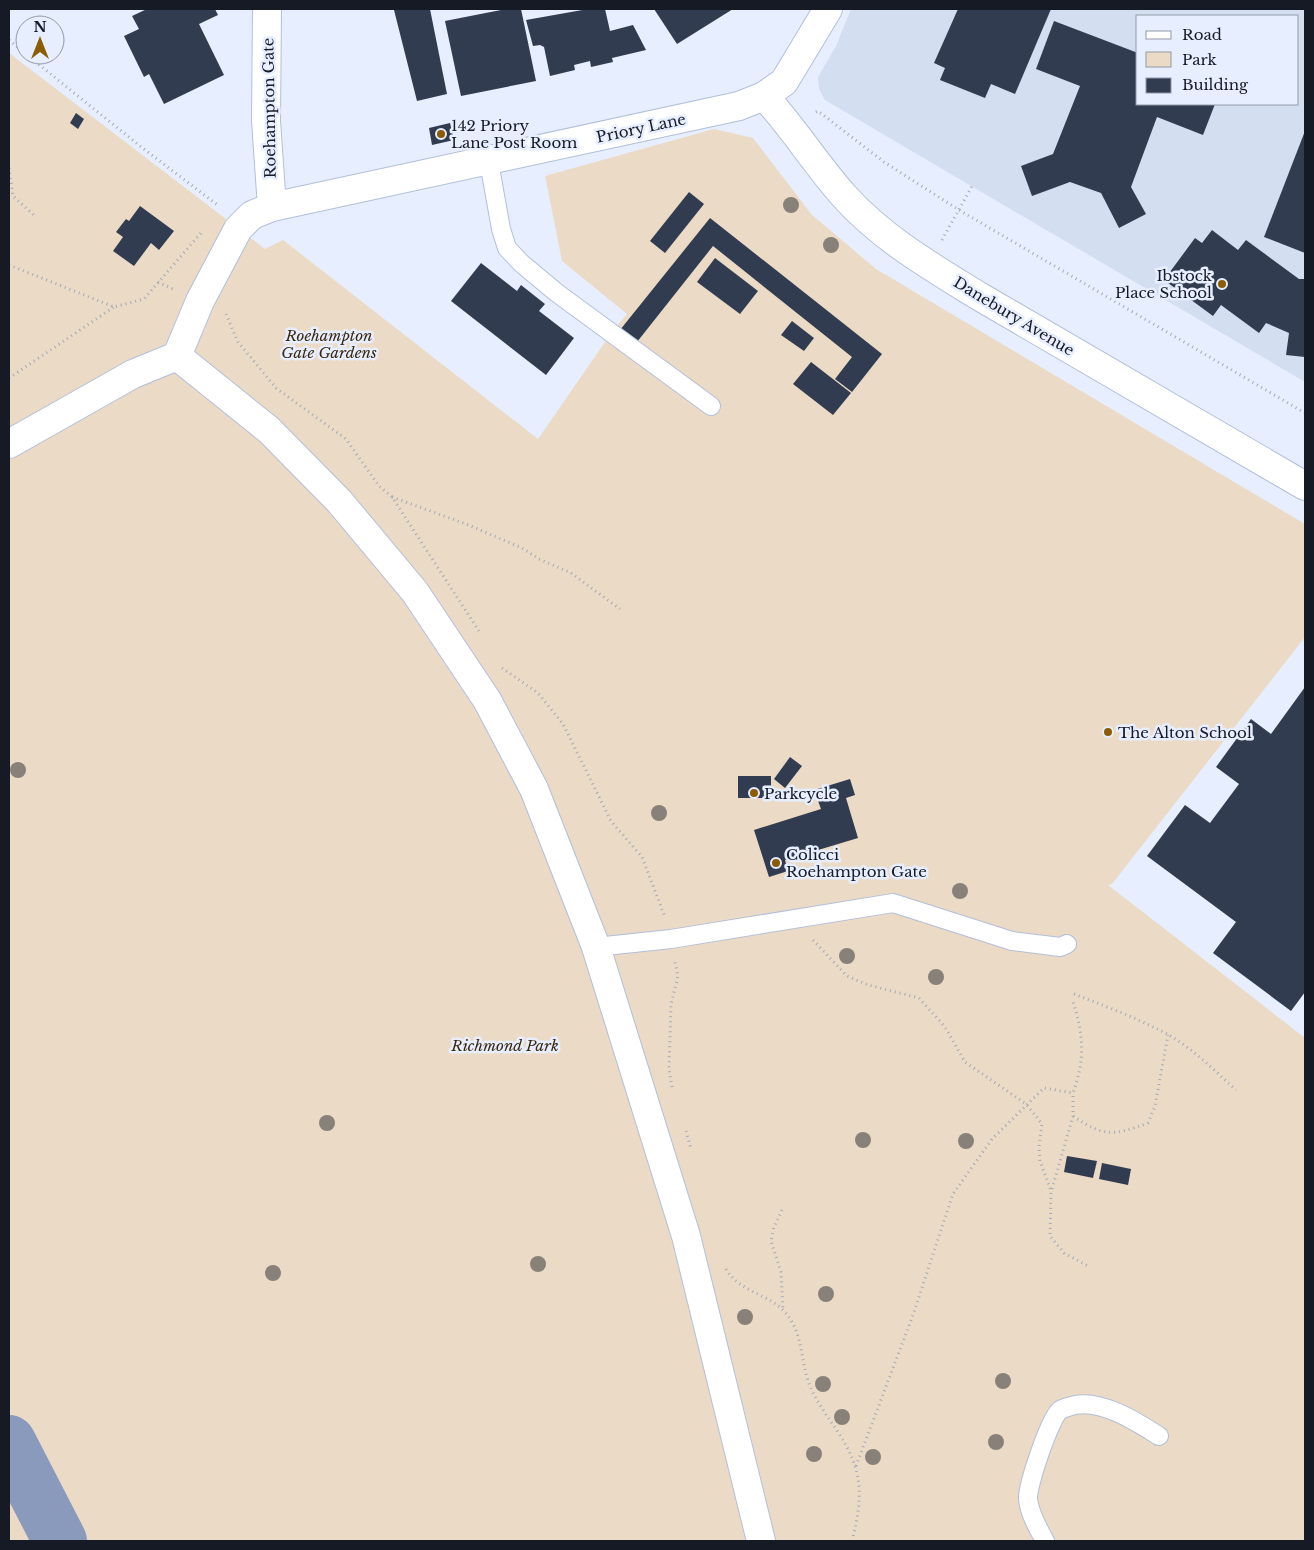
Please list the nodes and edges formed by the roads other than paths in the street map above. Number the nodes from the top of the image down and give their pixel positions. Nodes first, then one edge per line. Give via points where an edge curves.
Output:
1 (267, 9) edge
2 (828, 9) edge
3 (764, 96) junction
4 (489, 162) junction
5 (272, 207) junction
6 (177, 356) junction
7 (711, 406) dead end
8 (9, 444) edge
9 (1305, 486) edge
10 (1068, 944) dead end
11 (596, 947) junction
12 (1159, 1436) dead end
13 (761, 1541) edge
14 (1046, 1541) edge

1 - 5 street, Roehampton Gate via 266,121
2 - 3 street, Priory Lane via 784,82
3 - 4 street, Priory Lane via 717,112
3 - 9 street, Danebury Avenue via 866,219 928,265
4 - 5 street, Priory Lane
4 - 7 lane via 507,248 557,293
5 - 6 street, Priory Lane via 252,215 230,218
6 - 8 street via 133,374
6 - 11 street via 269,430 339,501 415,592 486,700 534,789
10 - 11 lane via 1060,947 1012,941 893,903 678,938
11 - 13 street via 686,1236
12 - 14 lane via 1127,1417 1092,1405 1060,1410 1050,1426 1028,1498 1038,1529

